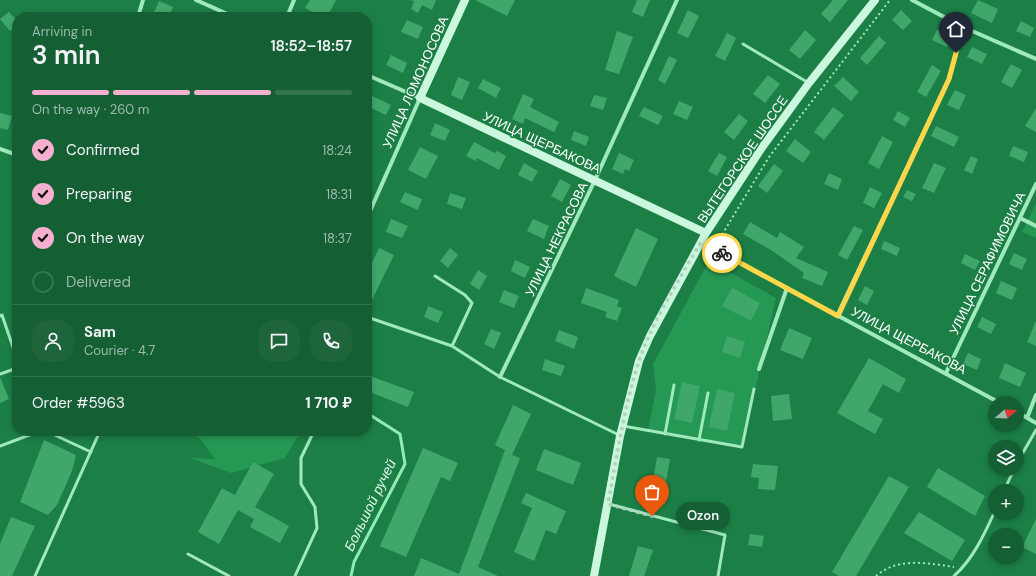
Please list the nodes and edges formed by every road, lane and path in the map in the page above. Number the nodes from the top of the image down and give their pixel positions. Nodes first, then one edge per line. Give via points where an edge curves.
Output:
1 (143, 0) edge
2 (196, 0) edge
3 (294, 0) edge
4 (465, 0) edge
5 (677, 0) edge
6 (875, 0) edge
7 (890, 0) edge
8 (912, 0) edge
9 (139, 12) edge
10 (223, 12) edge
11 (289, 12) edge
12 (963, 27) junction
13 (743, 44) dead end
14 (1036, 59) edge
15 (372, 77) edge
16 (809, 83) junction
17 (420, 98) junction
18 (0, 149) edge
19 (12, 153) edge
20 (595, 180) junction
21 (1036, 184) edge
22 (372, 207) edge
23 (1020, 218) junction
24 (1036, 226) edge
25 (706, 232) junction
26 (701, 242) junction
27 (714, 249) junction
28 (435, 276) dead end
29 (787, 288) junction
30 (0, 316) edge
31 (838, 316) junction
32 (372, 319) edge
33 (12, 344) edge
34 (452, 346) junction
35 (759, 369) dead end
36 (12, 370) edge
37 (946, 373) junction
38 (0, 374) edge
39 (500, 378) junction
40 (674, 385) dead end
41 (754, 389) dead end
42 (708, 393) dead end
43 (1036, 395) edge
44 (988, 396) edge
45 (1024, 416) edge
46 (1027, 418) junction
47 (1036, 422) edge
48 (623, 426) junction
49 (1036, 430) edge
50 (665, 434) junction
51 (27, 436) edge
52 (57, 436) edge
53 (98, 436) edge
54 (312, 436) edge
55 (620, 436) junction
56 (699, 440) junction
57 (0, 446) edge
58 (1024, 451) edge
59 (91, 452) junction
60 (608, 504) junction
61 (991, 520) edge
62 (188, 554) dead end
63 (963, 568) junction
64 (35, 576) edge
65 (229, 576) edge
66 (295, 576) edge
67 (594, 576) edge
68 (718, 576) edge
69 (876, 576) edge
70 (954, 576) edge

1 - 9 street
2 - 10 street
3 - 11 street
4 - 17 main road, УЛИЦА ЛОМОНОСОВА
5 - 20 street, УЛИЦА НЕКРАСОВА
6 - 16 main road, ВЫТЕГОРСКОЕ ШОССЕ
7 - 27 path via 769,157
8 - 12 street
12 - 14 street
12 - 31 street via 949,79
13 - 16 lane
15 - 17 street, УЛИЦА ЩЕРБАКОВА
16 - 25 main road, ВЫТЕГОРСКОЕ ШОССЕ
17 - 20 main road, УЛИЦА ЩЕРБАКОВА
17 - 22 street, УЛИЦА ЛОМОНОСОВА
18 - 19 street
20 - 25 main road, УЛИЦА ЩЕРБАКОВА
20 - 39 street, УЛИЦА НЕКРАСОВА
21 - 23 street, УЛИЦА СЕРАФИМОВИЧА
23 - 24 street
23 - 37 street, УЛИЦА СЕРАФИМОВИЧА
25 - 26 main road, ВЫТЕГОРСКОЕ ШОССЕ
26 - 27 street, УЛИЦА ЩЕРБАКОВА
26 - 48 main road, ВЫТЕГОРСКОЕ ШОССЕ via 650,336 640,361
27 - 29 street, УЛИЦА ЩЕРБАКОВА
28 - 34 lane via 472,303
29 - 31 street, УЛИЦА ЩЕРБАКОВА
29 - 35 street
30 - 33 lane via 2,315
31 - 37 street, УЛИЦА ЩЕРБАКОВА
32 - 34 lane
34 - 39 lane
36 - 38 lane
37 - 44 street, УЛИЦА ЩЕРБАКОВА
39 - 55 lane
40 - 50 lane
41 - 56 lane via 742,447
42 - 56 lane
43 - 46 street
45 - 46 street
46 - 47 street
48 - 50 lane
48 - 55 main road, ВЫТЕГОРСКОЕ ШОССЕ
49 - 58 lane
50 - 56 lane
51 - 57 lane
52 - 59 lane
53 - 59 lane
54 - 66 lane via 301,458 301,484 316,507 317,528
55 - 60 main road, ВЫТЕГОРСКОЕ ШОССЕ
59 - 64 lane
60 - 67 main road, ВЫТЕГОРСКОЕ ШОССЕ
60 - 68 lane via 725,536
61 - 63 lane via 982,540
62 - 65 lane
63 - 69 path via 906,562 885,568
63 - 70 lane

